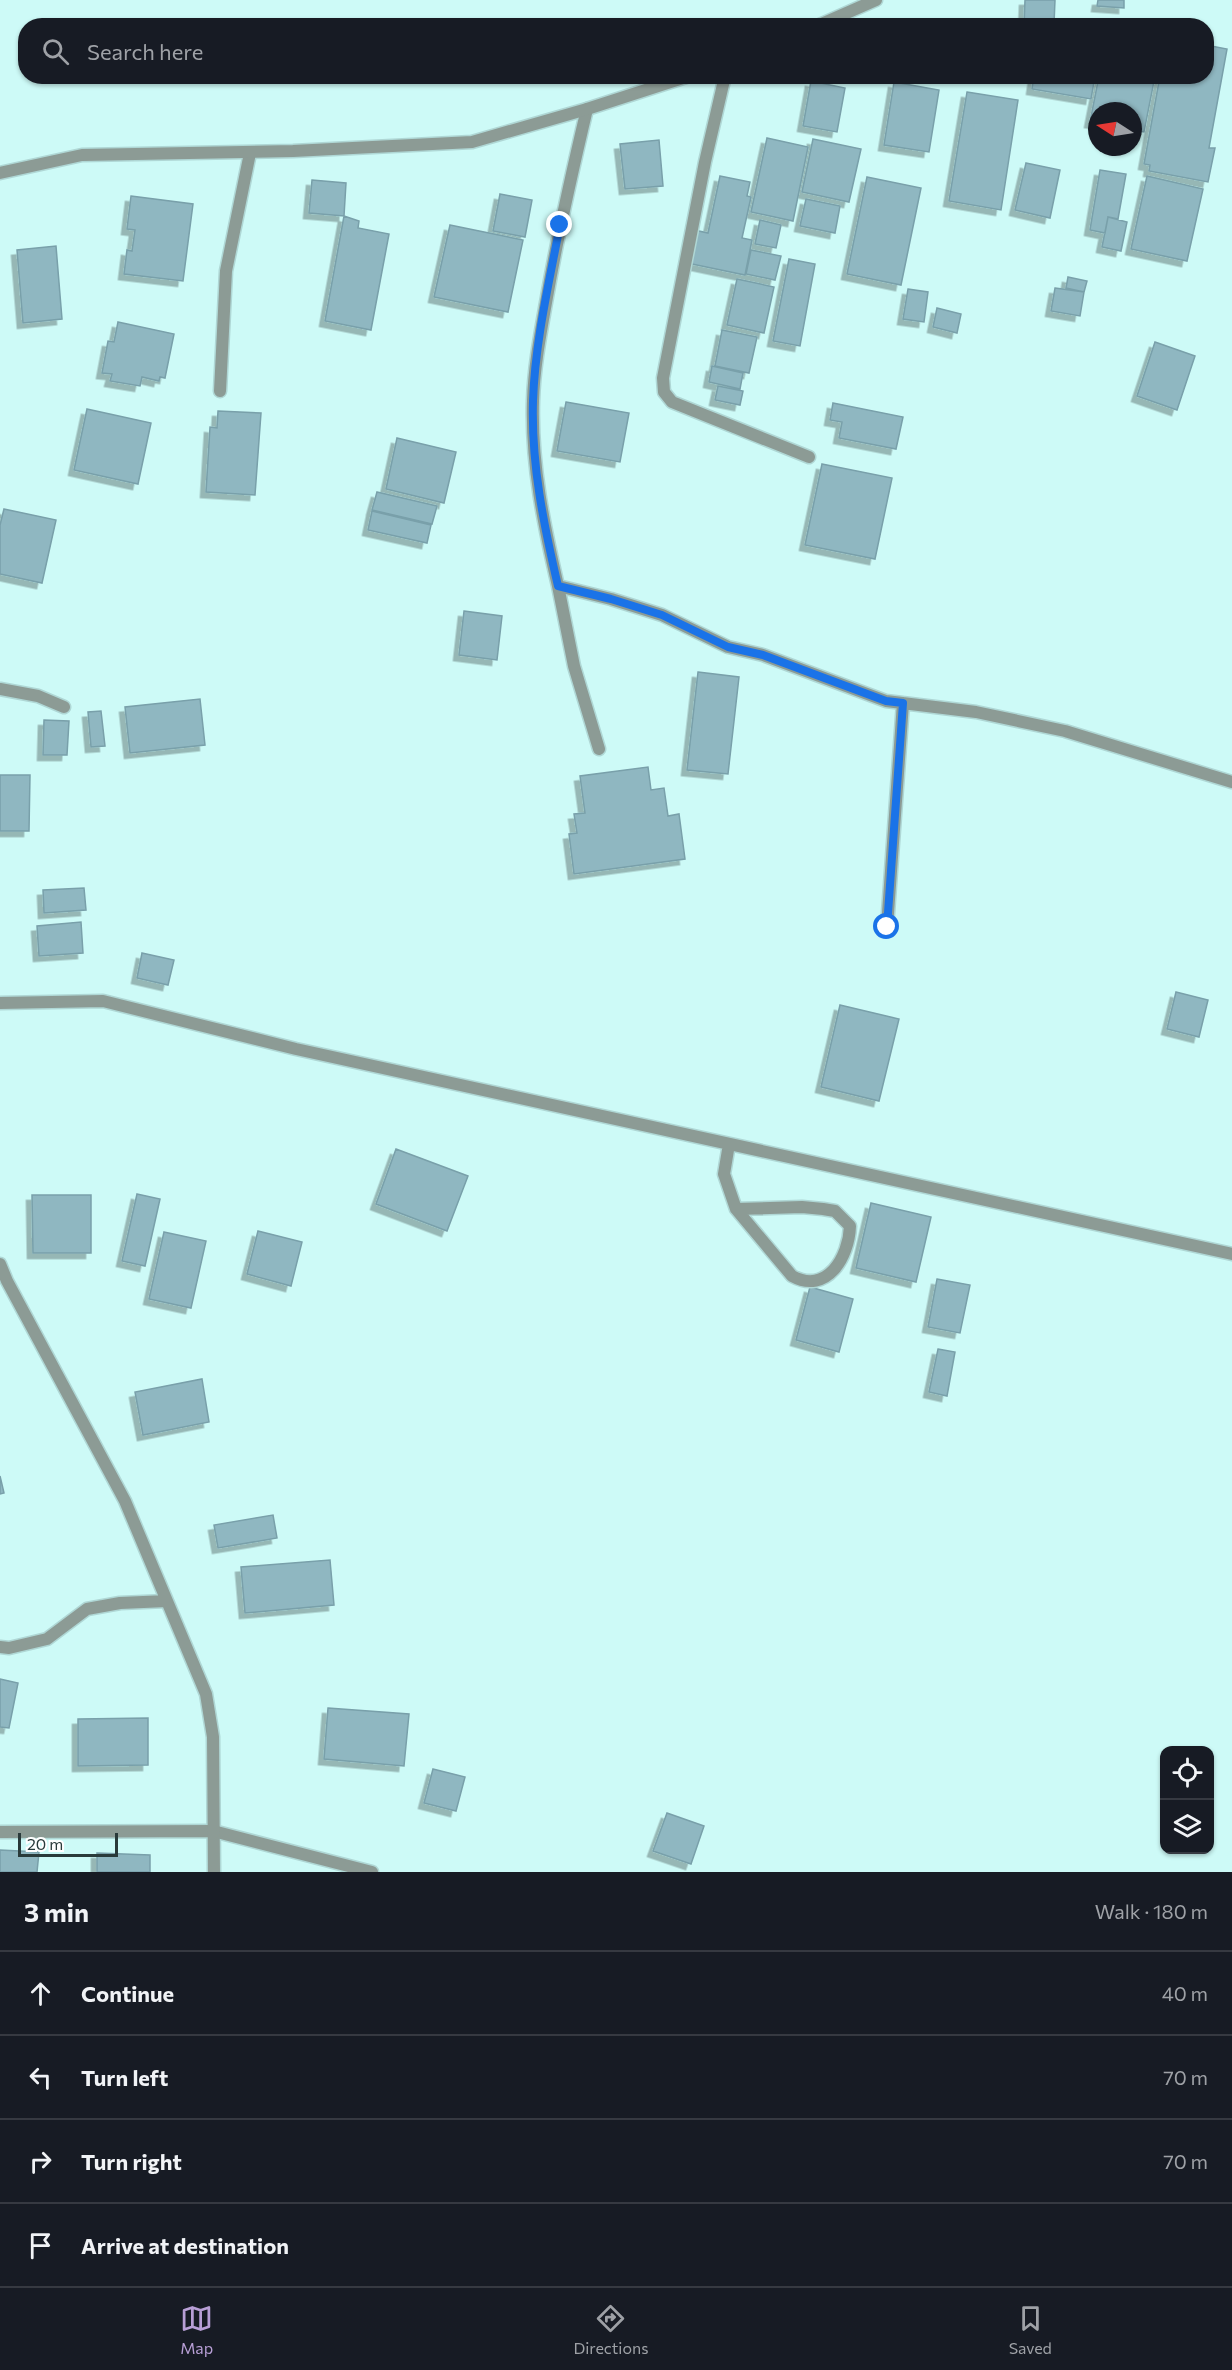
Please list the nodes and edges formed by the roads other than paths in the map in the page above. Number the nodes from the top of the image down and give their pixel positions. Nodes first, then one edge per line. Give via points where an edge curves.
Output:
1 (876, 0) edge
2 (835, 18) edge
3 (664, 84) edge
4 (723, 84) edge
5 (587, 109) junction
6 (250, 153) junction
7 (0, 173) edge
8 (220, 391) dead end
9 (809, 458) dead end
10 (558, 586) junction
11 (0, 689) edge
12 (903, 703) junction
13 (64, 707) dead end
14 (598, 749) dead end
15 (1232, 782) edge
16 (887, 927) dead end
17 (0, 1003) edge
18 (729, 1144) junction
19 (736, 1209) junction
20 (1232, 1254) edge
21 (0, 1264) edge
22 (167, 1602) junction
23 (0, 1647) edge
24 (213, 1831) junction
25 (0, 1832) edge
26 (214, 1872) edge
27 (372, 1872) edge

1 - 2 street
3 - 5 street
4 - 9 street via 680,285 663,378 664,392 672,402
5 - 6 street via 472,142
5 - 10 street via 560,225 537,351 533,402 535,466
6 - 7 street via 82,155
6 - 8 street via 226,271
10 - 12 street via 662,615 728,647 763,655 886,701
10 - 14 street via 574,666
11 - 13 street via 38,696
12 - 15 street via 976,712 1065,731
12 - 16 street
17 - 18 street via 103,1001 296,1049
18 - 19 street via 724,1174
18 - 20 street
19 - 19 street via 802,1207 835,1211 850,1226 843,1258 833,1271 817,1281 802,1281 792,1276
21 - 22 street via 125,1501
22 - 23 street via 120,1603 87,1610 46,1639
22 - 24 street via 206,1694 213,1737
24 - 25 street
24 - 26 street
24 - 27 street

